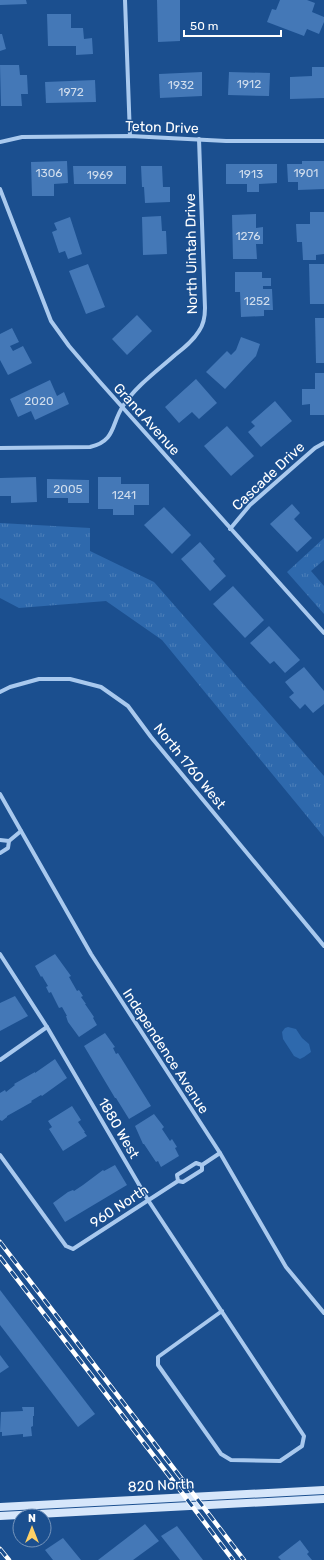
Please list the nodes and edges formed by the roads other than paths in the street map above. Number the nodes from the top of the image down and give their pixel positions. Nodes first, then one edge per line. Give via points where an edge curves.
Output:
1 (125, 0) edge
2 (130, 136) junction
3 (199, 139) junction
4 (324, 140) edge
5 (0, 142) edge
6 (0, 189) edge
7 (122, 407) junction
8 (324, 443) edge
9 (0, 448) edge
10 (230, 529) junction
11 (324, 633) edge
12 (0, 692) edge
13 (0, 794) edge
14 (21, 831) junction
15 (0, 840) edge
16 (9, 841) junction
17 (0, 853) edge
18 (324, 946) edge
19 (0, 954) edge
20 (48, 1027) junction
21 (0, 1060) edge
22 (220, 1153) junction
23 (0, 1155) edge
24 (202, 1165) junction
25 (178, 1181) junction
26 (148, 1200) junction
27 (222, 1311) junction
28 (324, 1313) edge
29 (324, 1490) edge
30 (324, 1499) edge
31 (0, 1507) edge
32 (0, 1516) edge

1 - 2 street
2 - 3 street, Teton Drive
2 - 5 street, Teton Drive via 22,137
3 - 4 street, Teton Drive
3 - 7 street, North Uintah Drive via 204,320 193,340 146,381
6 - 7 street, Grand Avenue via 51,321 69,346
7 - 9 street via 113,430 96,445
7 - 10 street, Grand Avenue
8 - 10 street, Cascade Drive via 250,505
10 - 11 street, Grand Avenue
12 - 18 street, North 1760 West via 39,679 70,679 101,687 128,706
13 - 14 street, Independence Avenue
14 - 16 street
14 - 22 street, Independence Avenue via 91,954
15 - 16 street
16 - 17 street via 8,848
19 - 20 street, 1880 West
20 - 21 street
20 - 26 street, 1880 West
22 - 24 street, 960 North
22 - 28 street, Independence Avenue via 286,1267
23 - 26 street, 960 North via 66,1246 73,1249
24 - 25 street, 960 North via 202,1170 183,1182
24 - 25 street, 960 North via 196,1163 177,1175
25 - 26 street, 960 North
26 - 27 street, 1880 West
27 - 27 street, 1880 West via 304,1436 302,1446 280,1461 231,1460 221,1454 158,1365 158,1357
29 - 31 main road, 820 North
30 - 32 main road, 820 North

